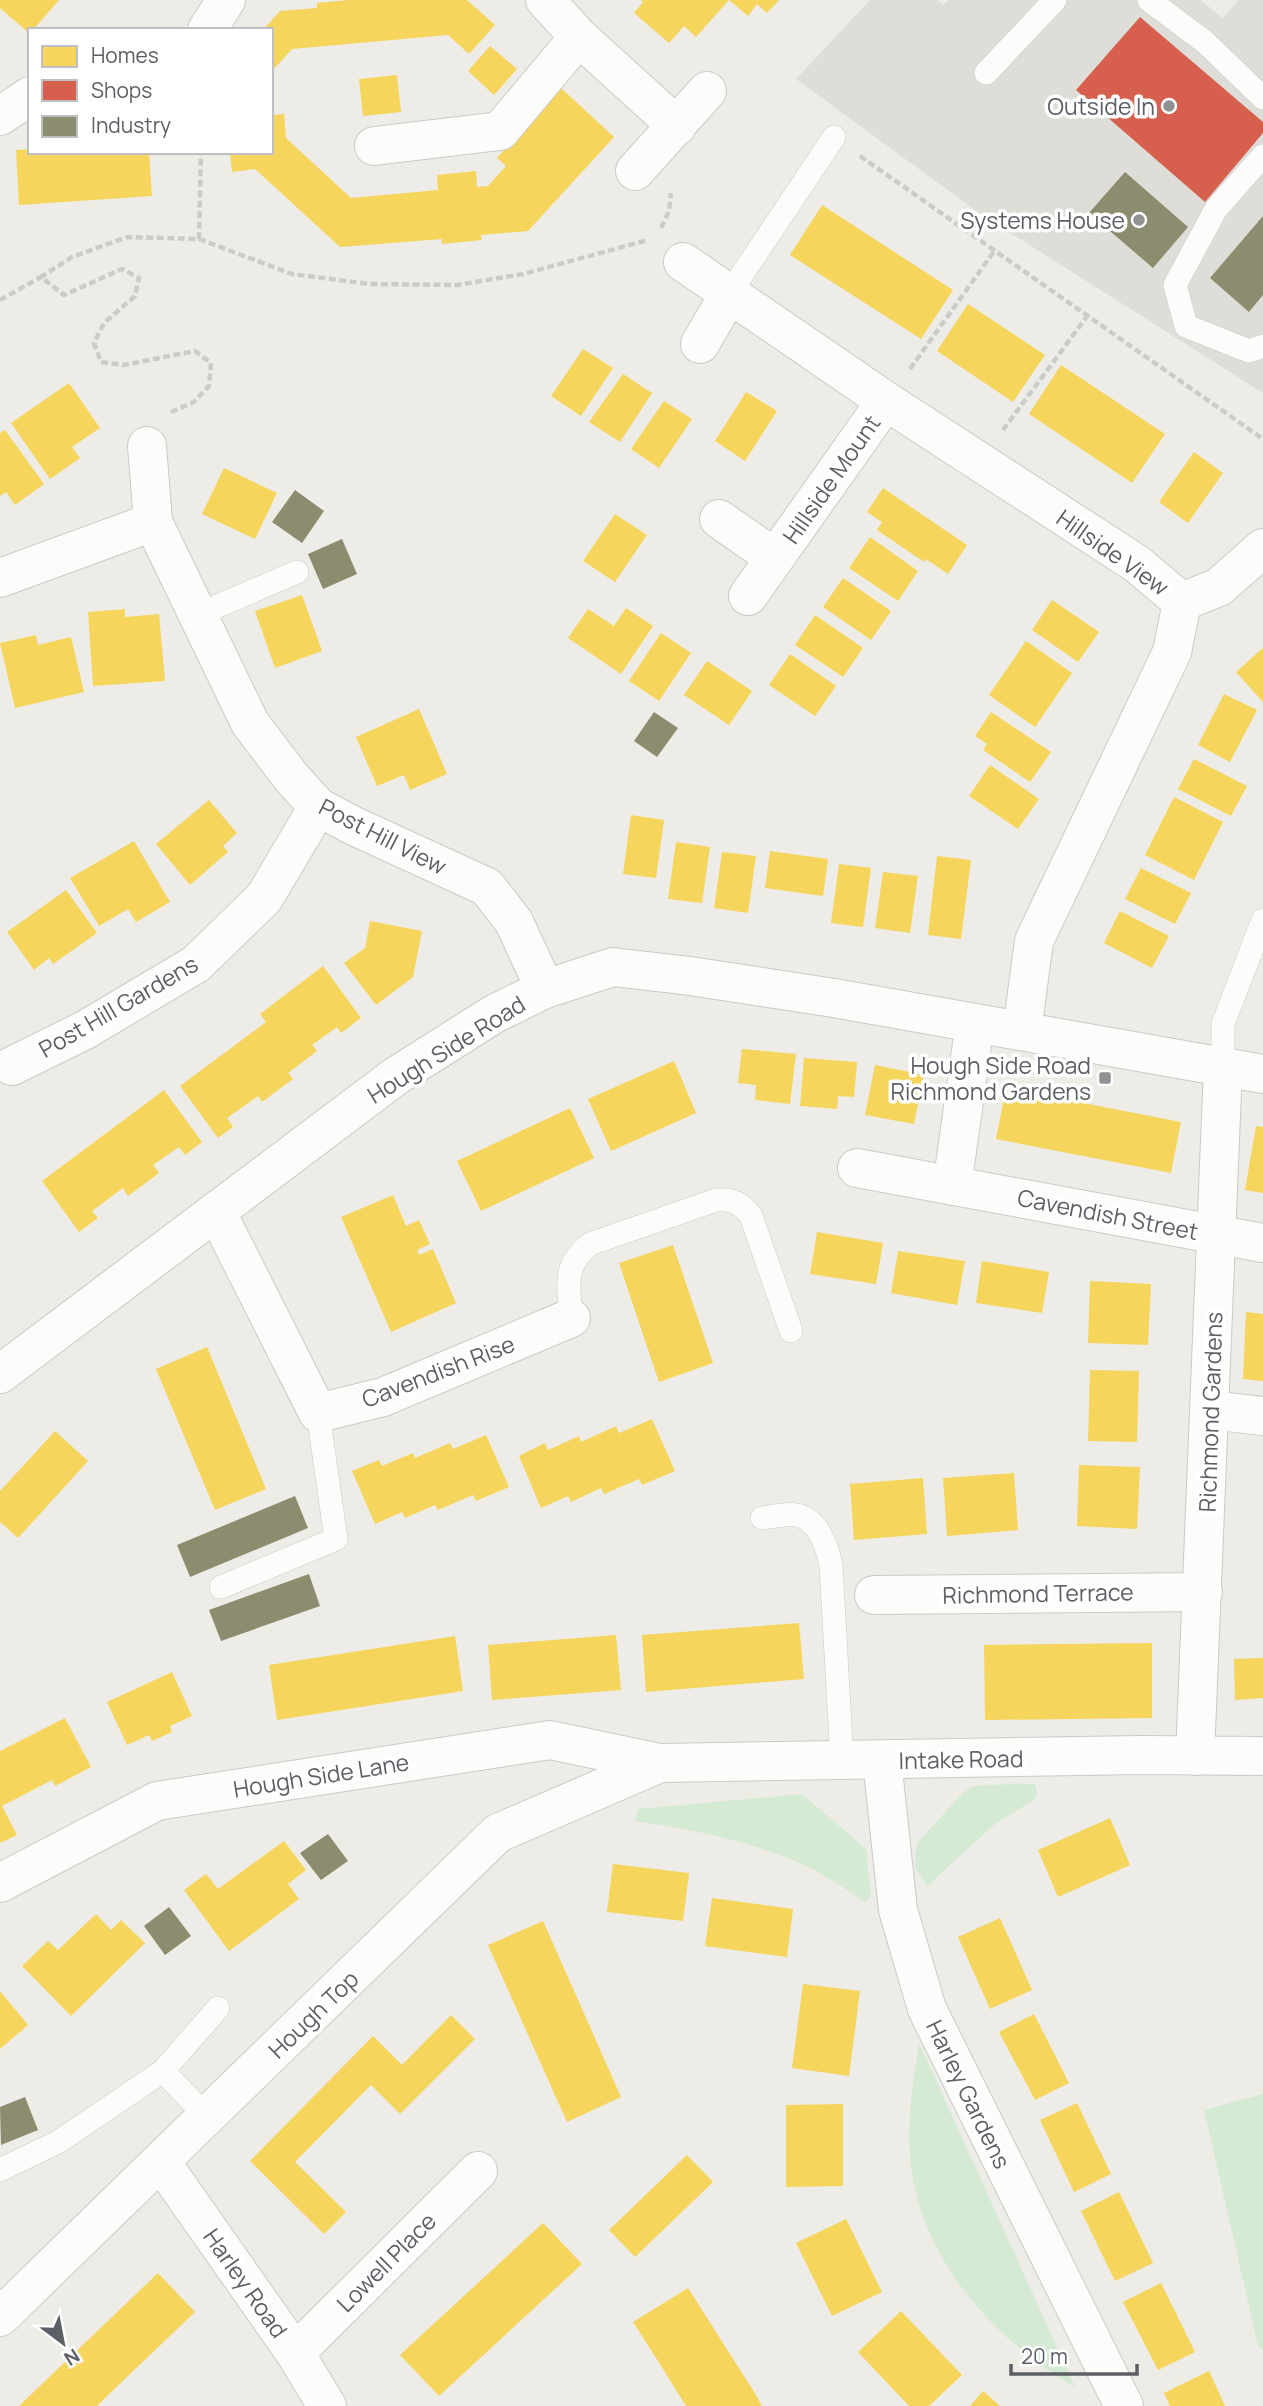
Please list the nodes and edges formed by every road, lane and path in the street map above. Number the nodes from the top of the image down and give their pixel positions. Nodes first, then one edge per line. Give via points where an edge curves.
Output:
1 (226, 0) edge
2 (545, 0) edge
3 (1055, 0) edge
4 (1149, 0) edge
5 (208, 28) edge
6 (579, 37) junction
7 (986, 73) dead end
8 (707, 91) dead end
9 (28, 97) edge
10 (1263, 98) edge
11 (0, 116) edge
12 (677, 126) junction
13 (834, 137) joint
14 (374, 146) dead end
15 (201, 154) edge
16 (1263, 156) edge
17 (635, 171) dead end
18 (200, 239) junction
19 (995, 250) junction
20 (683, 262) joint
21 (41, 276) junction
22 (729, 294) junction
23 (0, 300) edge
24 (1088, 315) junction
25 (700, 344) dead end
26 (1263, 346) edge
27 (886, 401) junction
28 (1263, 439) edge
29 (146, 446) joint
30 (979, 461) junction
31 (719, 519) dead end
32 (153, 522) junction
33 (1263, 548) edge
34 (775, 558) junction
35 (297, 572) dead end
36 (0, 578) edge
37 (748, 596) dead end
38 (1182, 601) junction
39 (197, 615) junction
40 (318, 807) junction
41 (1263, 920) edge
42 (545, 989) junction
43 (975, 1023) junction
44 (1022, 1031) junction
45 (12, 1066) dead end
46 (1223, 1068) junction
47 (1263, 1074) edge
48 (857, 1168) dead end
49 (952, 1186) junction
50 (216, 1211) junction
51 (1217, 1235) junction
52 (1263, 1243) edge
53 (571, 1318) joint
54 (790, 1331) dead end
55 (0, 1374) edge
56 (1210, 1410) junction
57 (317, 1413) junction
58 (1263, 1416) edge
59 (762, 1518) dead end
60 (221, 1587) dead end
61 (1203, 1592) junction
62 (874, 1595) dead end
63 (1195, 1756) junction
64 (1263, 1756) edge
65 (842, 1761) junction
66 (882, 1761) junction
67 (660, 1763) junction
68 (0, 1883) edge
69 (218, 2008) dead end
70 (163, 2071) junction
71 (207, 2117) junction
72 (161, 2162) junction
73 (0, 2170) edge
74 (478, 2171) dead end
75 (0, 2317) edge
76 (295, 2353) junction
77 (327, 2406) edge
78 (1124, 2406) edge

1 - 5 street
2 - 6 street
3 - 7 lane
4 - 10 lane via 1205,42
6 - 12 street
6 - 14 street via 500,131
8 - 12 street
9 - 11 street
12 - 17 street
13 - 19 path
13 - 22 lane
15 - 18 path
16 - 26 lane via 1216,209 1175,285 1186,326 1249,351
18 - 20 path via 292,274 369,284 457,285 523,274 656,238
18 - 21 path via 127,237 72,257
19 - 24 path
19 - 27 path
20 - 22 street, Hillside View
21 - 23 path
21 - 29 path via 64,295 122,269 139,278 135,296 104,323 94,343 101,362 124,365 195,351 211,363 209,386 194,402 154,419
22 - 25 street
22 - 27 street, Hillside View
24 - 28 path
24 - 30 path
27 - 30 street, Hillside View
27 - 34 street, Hillside Mount
29 - 32 street, Post Hill View
30 - 38 street, Hillside View via 1137,565
31 - 34 street, Hillside Mount
32 - 36 street
32 - 39 street, Post Hill View
33 - 38 street via 1219,587
34 - 37 street, Hillside Mount
35 - 39 lane
38 - 44 street, Hillside View via 1172,652 1034,941
39 - 40 street, Post Hill View via 250,723
40 - 42 street, Post Hill View via 487,887 514,922
40 - 45 street, Post Hill Gardens via 264,898 196,964 85,1030
41 - 46 lane via 1223,1024
42 - 43 street, Hough Side Road via 613,967
42 - 50 street, Hough Side Road via 494,1014 396,1076
43 - 44 street, Hough Side Road
43 - 49 street
44 - 46 street, Hough Side Road
46 - 47 street, Hough Side Road
46 - 51 street, Richmond Gardens
48 - 49 street, Cavendish Street
49 - 51 street, Cavendish Street
50 - 55 street, Hough Side Road
50 - 57 street
51 - 52 street, Cavendish Street
51 - 56 street, Richmond Gardens
53 - 54 lane via 570,1266 590,1244 716,1200 731,1199 751,1216
53 - 57 street, Cavendish Rise via 383,1397
56 - 58 street
56 - 61 street, Richmond Gardens
57 - 60 lane via 335,1539
59 - 65 lane via 796,1515 808,1520 828,1550
61 - 62 street, Richmond Terrace
61 - 63 street, Richmond Gardens
63 - 64 street, Intake Road
63 - 66 street, Intake Road
65 - 66 street, Intake Road
65 - 67 street, Intake Road
66 - 78 street, Harley Gardens via 898,1910 927,2009
67 - 68 street, Hough Side Lane via 550,1740 157,1801
67 - 71 street, Hough Top via 498,1833
69 - 70 lane
70 - 71 lane
70 - 73 lane via 58,2142
71 - 72 street, Hough Top
72 - 75 street, Hough Top
72 - 76 street, Harley Road
74 - 76 street, Lowell Place
76 - 77 street, Harley Road

